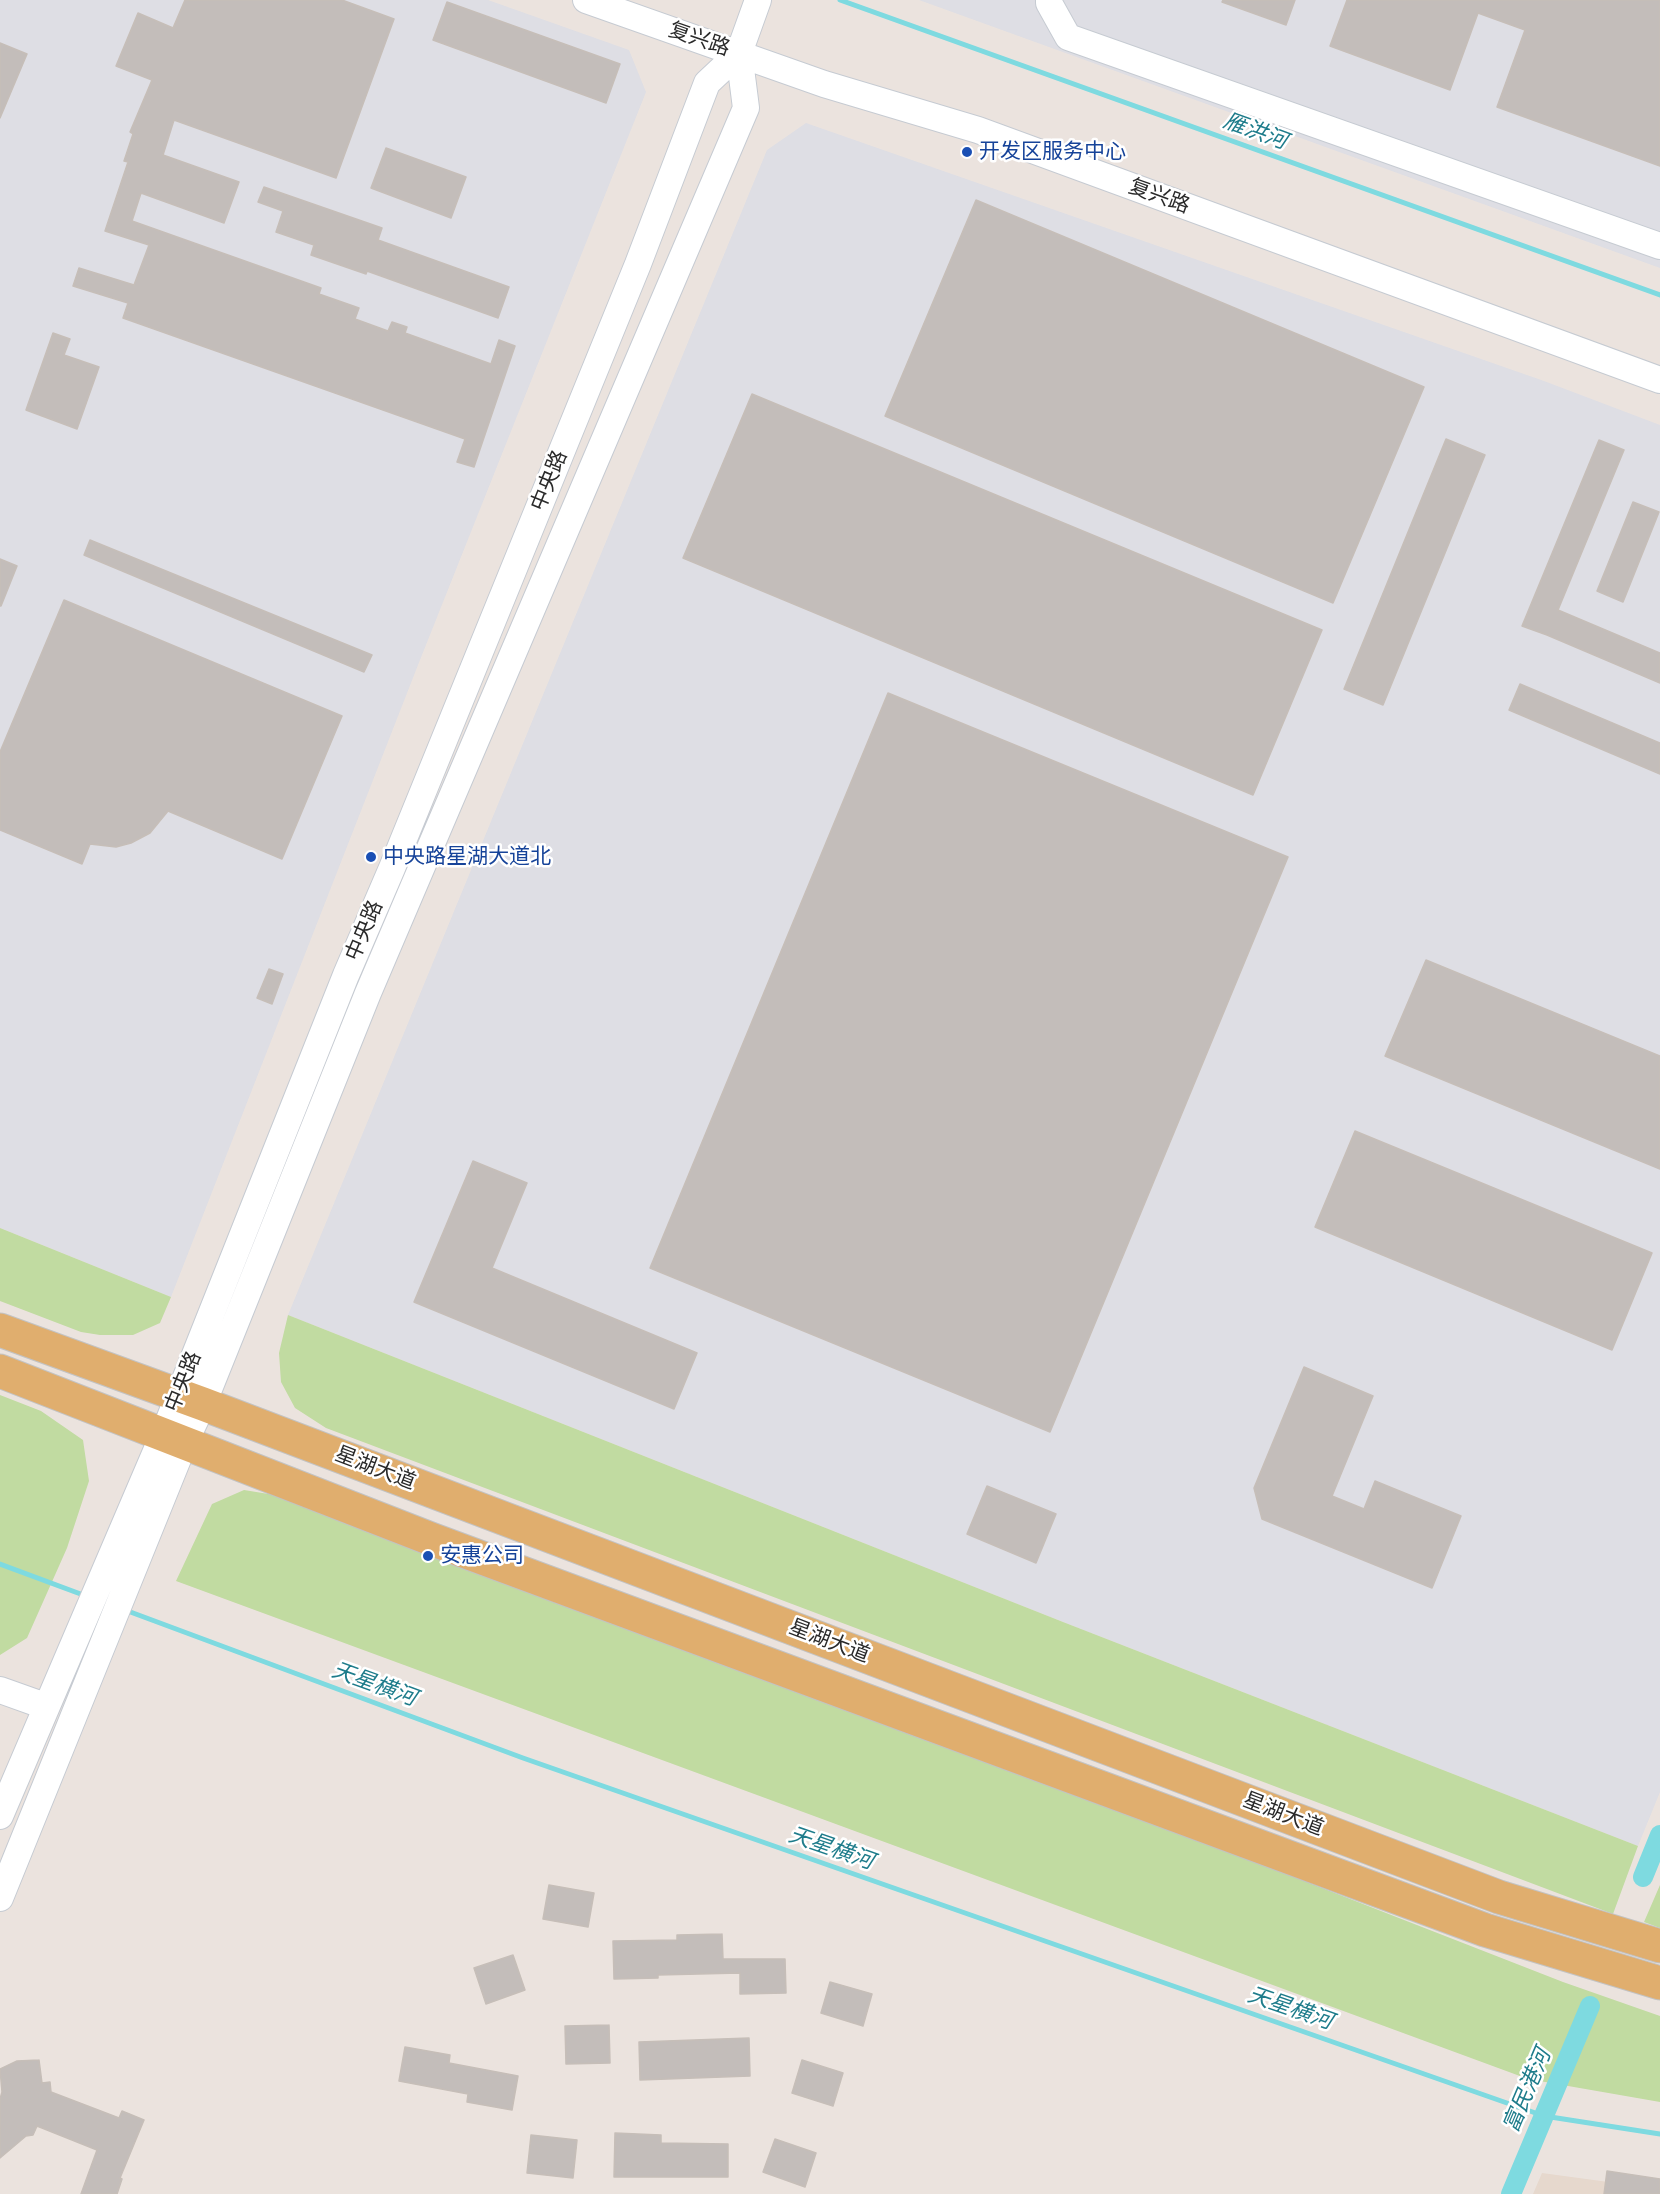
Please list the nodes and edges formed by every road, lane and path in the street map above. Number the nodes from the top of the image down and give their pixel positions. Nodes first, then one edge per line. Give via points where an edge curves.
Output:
1 (586, 0) edge
2 (758, 0) edge
3 (1049, 0) edge
4 (739, 53) junction
5 (1660, 246) edge
6 (1660, 380) edge
7 (0, 1330) edge
8 (0, 1371) edge
9 (191, 1399) junction
10 (173, 1440) junction
11 (0, 1690) edge
12 (45, 1706) junction
13 (0, 1816) edge
14 (0, 1898) edge
15 (1660, 1946) edge
16 (1660, 1983) edge

1 - 4 street, 复兴路
2 - 4 street
3 - 5 street via 1068,37
4 - 6 street, 复兴路 via 824,84 978,130
4 - 9 street, 中央路 via 707,83 629,286 346,975
4 - 9 street via 746,108
7 - 9 main road, 星湖大道
8 - 10 main road, 星湖大道
9 - 10 street, 中央路
9 - 15 main road, 星湖大道 via 1499,1897
10 - 12 street, 中央路 via 111,1553
10 - 14 street, 中央路 via 137,1563
10 - 16 main road, 星湖大道 via 1485,1930
11 - 12 street
12 - 13 street, 中央路

